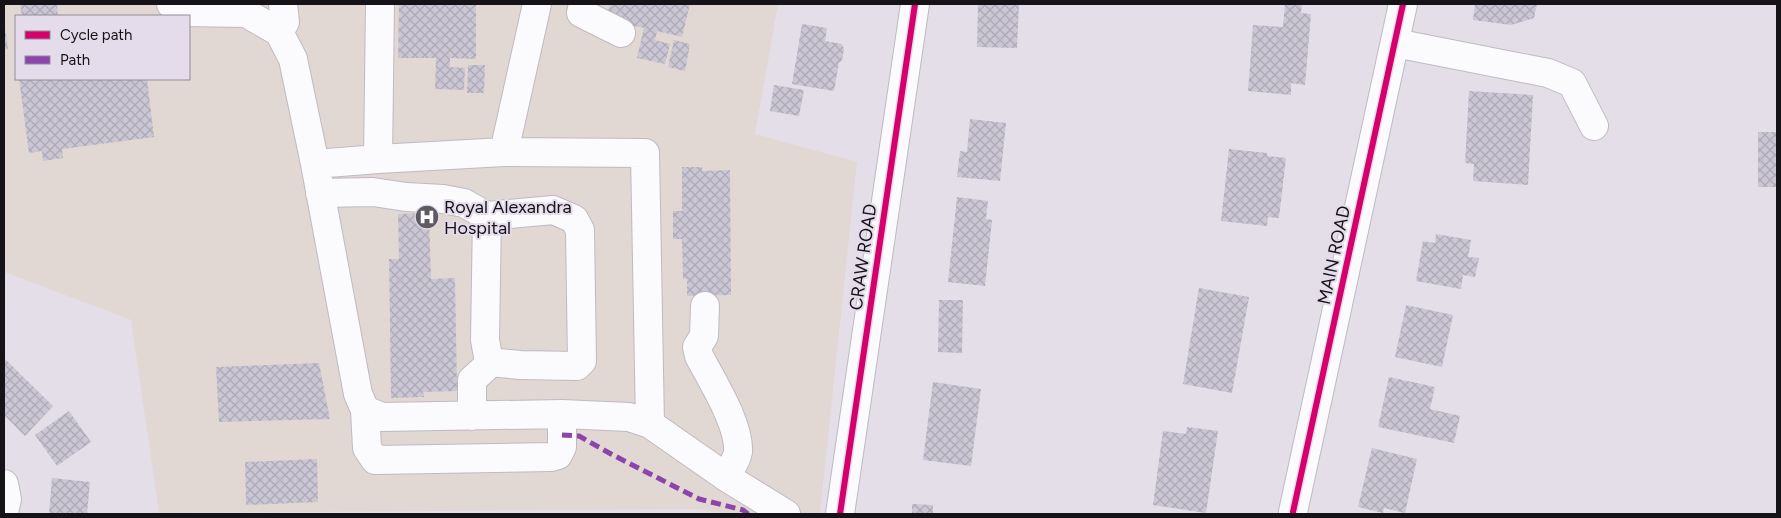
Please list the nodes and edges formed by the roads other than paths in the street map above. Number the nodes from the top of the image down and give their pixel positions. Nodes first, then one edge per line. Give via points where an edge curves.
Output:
1 (171, 4) edge
2 (283, 4) edge
3 (380, 4) edge
4 (537, 4) edge
5 (583, 4) edge
6 (915, 4) edge
7 (1403, 4) edge
8 (279, 32) junction
9 (621, 33) dead end
10 (1395, 43) junction
11 (1594, 126) dead end
12 (504, 152) junction
13 (378, 158) junction
14 (315, 164) junction
15 (320, 193) junction
16 (487, 216) junction
17 (705, 306) dead end
18 (490, 362) junction
19 (365, 410) junction
20 (562, 414) junction
21 (472, 416) junction
22 (650, 424) junction
23 (726, 476) junction
24 (4, 484) edge
25 (4, 512) edge
26 (1293, 512) dead end
27 (786, 514) edge
28 (840, 514) edge

1 - 8 street via 184,12 246,13
2 - 8 street via 285,22
3 - 13 street
4 - 12 street
5 - 9 street via 581,13
6 - 28 street, CRAW ROAD
7 - 10 street, MAIN ROAD
8 - 14 street via 293,59
10 - 11 street via 1548,73 1572,83
10 - 26 street, MAIN ROAD
12 - 13 street
12 - 22 street via 645,152
13 - 14 street
14 - 15 street
15 - 16 street via 372,192 406,198 443,199 464,203
15 - 19 street via 358,394
16 - 18 street via 485,340
16 - 18 street via 554,210 574,219 580,230 582,361 577,366
17 - 23 street via 704,336 697,347 699,356 738,438 738,454
18 - 21 street via 472,380
19 - 20 street via 367,448 375,460 551,457 558,455 562,447
19 - 21 street via 382,417
20 - 21 street
20 - 22 street via 629,417
22 - 23 street
23 - 27 street
24 - 25 street via 7,499

